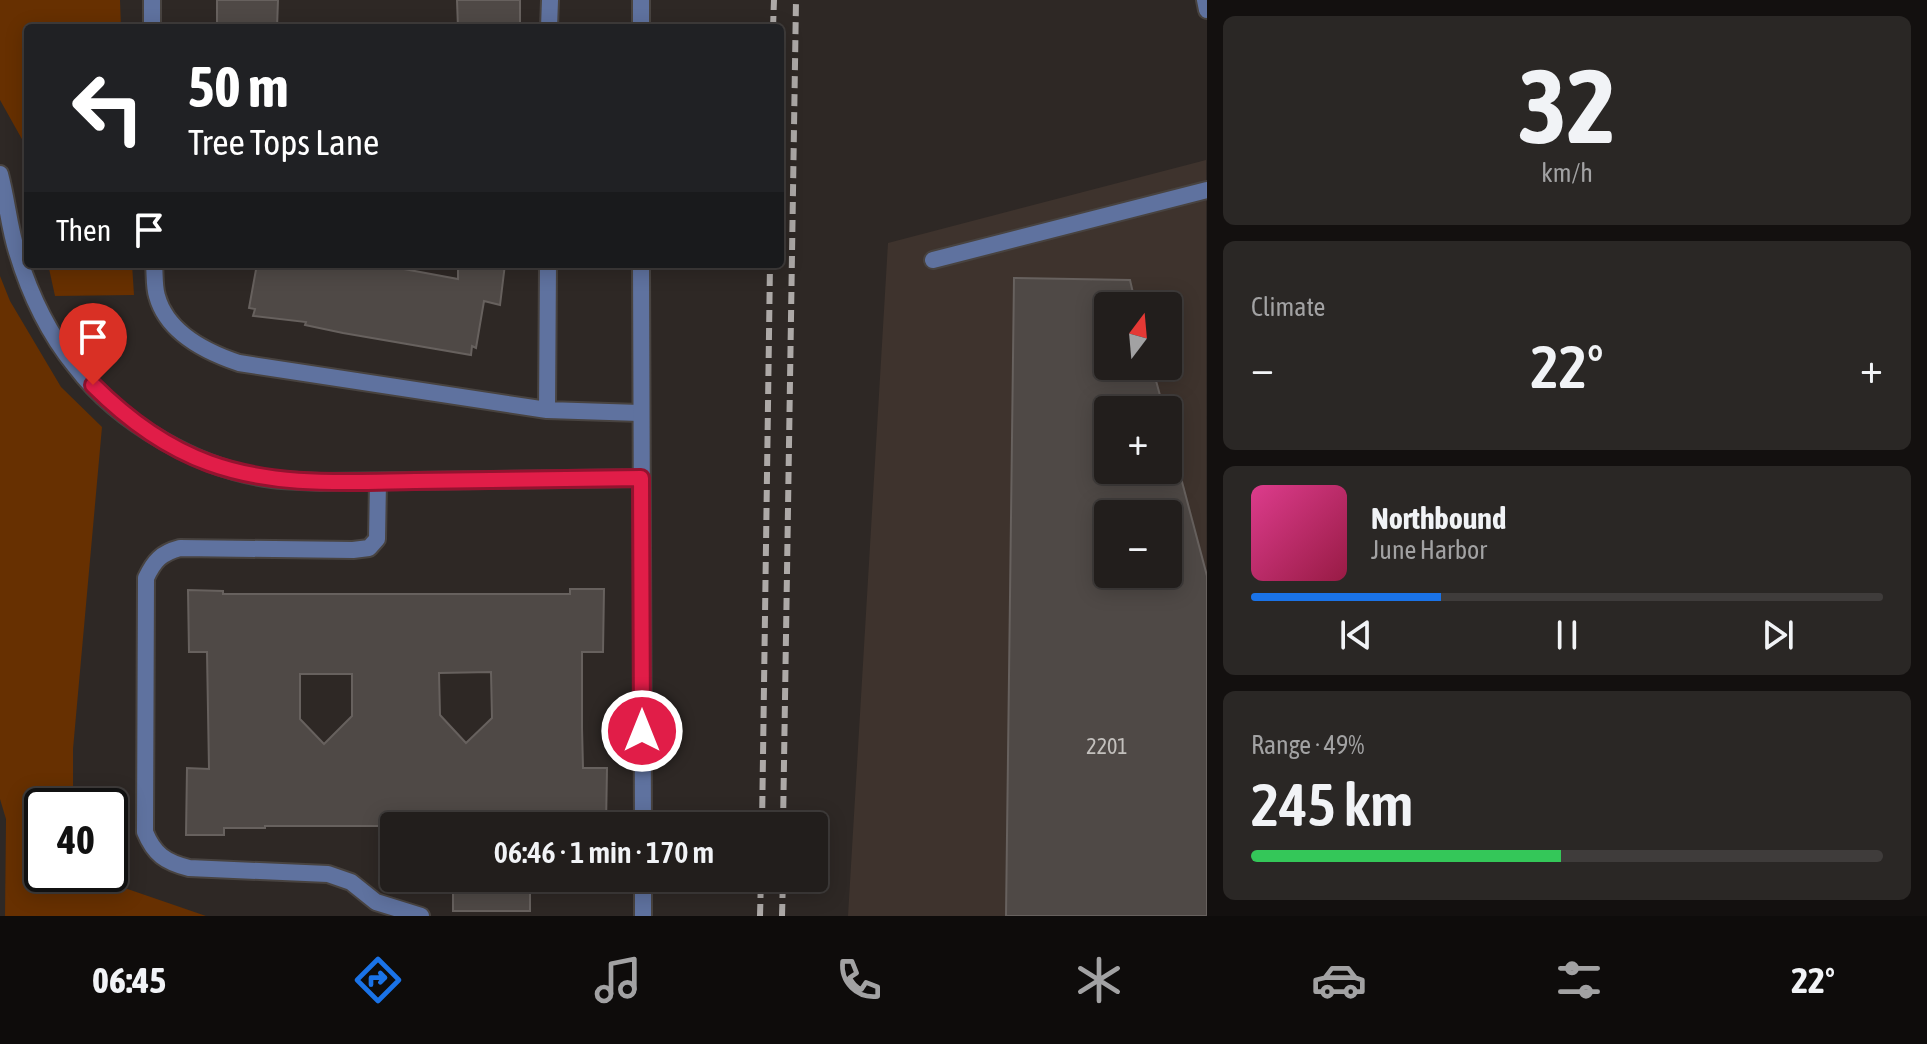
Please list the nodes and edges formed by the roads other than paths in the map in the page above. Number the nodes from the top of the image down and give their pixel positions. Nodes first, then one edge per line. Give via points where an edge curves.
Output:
1 (152, 0) edge
2 (550, 0) edge
3 (641, 0) edge
4 (1205, 0) edge
5 (1207, 10) edge
6 (152, 24) edge
7 (549, 24) edge
8 (641, 24) edge
9 (0, 174) edge
10 (1207, 190) edge
11 (933, 260) dead end
12 (154, 268) edge
13 (548, 268) edge
14 (641, 268) edge
15 (547, 410) junction
16 (640, 413) junction
17 (641, 478) junction
18 (378, 482) junction
19 (643, 812) edge
20 (643, 892) edge
21 (421, 916) edge
22 (643, 916) edge

1 - 6 street
2 - 7 street
3 - 8 street
4 - 5 street
9 - 18 street via 17,252 44,318 75,368 111,403 157,439 209,463 271,479
10 - 11 street
12 - 15 street via 156,296 167,320 215,355
13 - 15 street
14 - 16 street
15 - 16 street
16 - 17 street
17 - 18 street
17 - 19 street
18 - 21 street via 377,539 369,548 180,548 153,563 146,578 145,832 152,849 168,863 328,874 351,882 376,902
20 - 22 street

